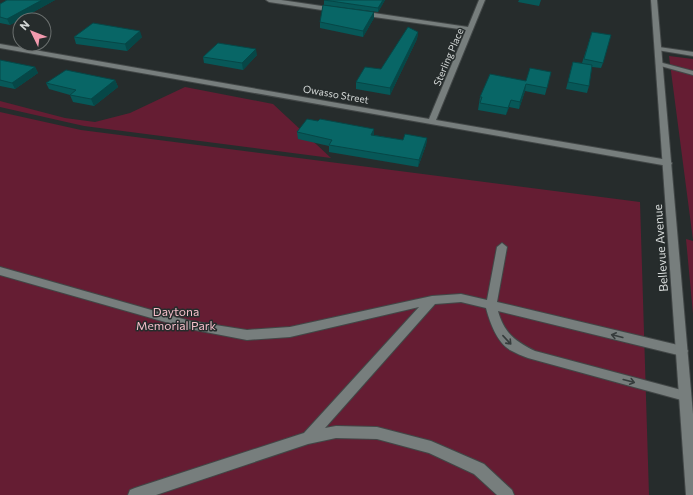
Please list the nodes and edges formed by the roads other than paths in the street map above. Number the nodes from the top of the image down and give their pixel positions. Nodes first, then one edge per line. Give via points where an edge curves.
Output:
1 (269, 0) edge
2 (482, 0) edge
3 (654, 0) edge
4 (339, 10) edge
5 (355, 12) edge
6 (471, 29) junction
7 (0, 46) edge
8 (659, 49) junction
9 (693, 54) edge
10 (659, 64) junction
11 (693, 73) edge
12 (432, 121) junction
13 (668, 162) junction
14 (502, 247) dead end
15 (1, 272) edge
16 (432, 300) junction
17 (491, 305) junction
18 (682, 352) junction
19 (685, 396) junction
20 (308, 438) junction
21 (135, 495) edge
22 (507, 495) edge
23 (693, 495) edge

1 - 4 street
2 - 6 street, Sterling Place
3 - 8 street, Bellevue Avenue
5 - 6 street
6 - 12 street, Sterling Place
7 - 12 street, Owasso Street
8 - 9 street
8 - 10 street, Bellevue Avenue
10 - 11 street
10 - 13 street, Bellevue Avenue
12 - 13 street, Owasso Street
13 - 18 street, Bellevue Avenue
14 - 17 street
15 - 16 street via 190,325 247,335 290,332
16 - 17 street via 461,298
16 - 20 street
18 -> 17 street
17 -> 19 street via 495,321 513,346 526,352
18 - 19 street, Bellevue Avenue
19 - 23 street, Bellevue Avenue
20 - 21 street
20 - 22 street via 336,432 377,433 431,447 478,469

